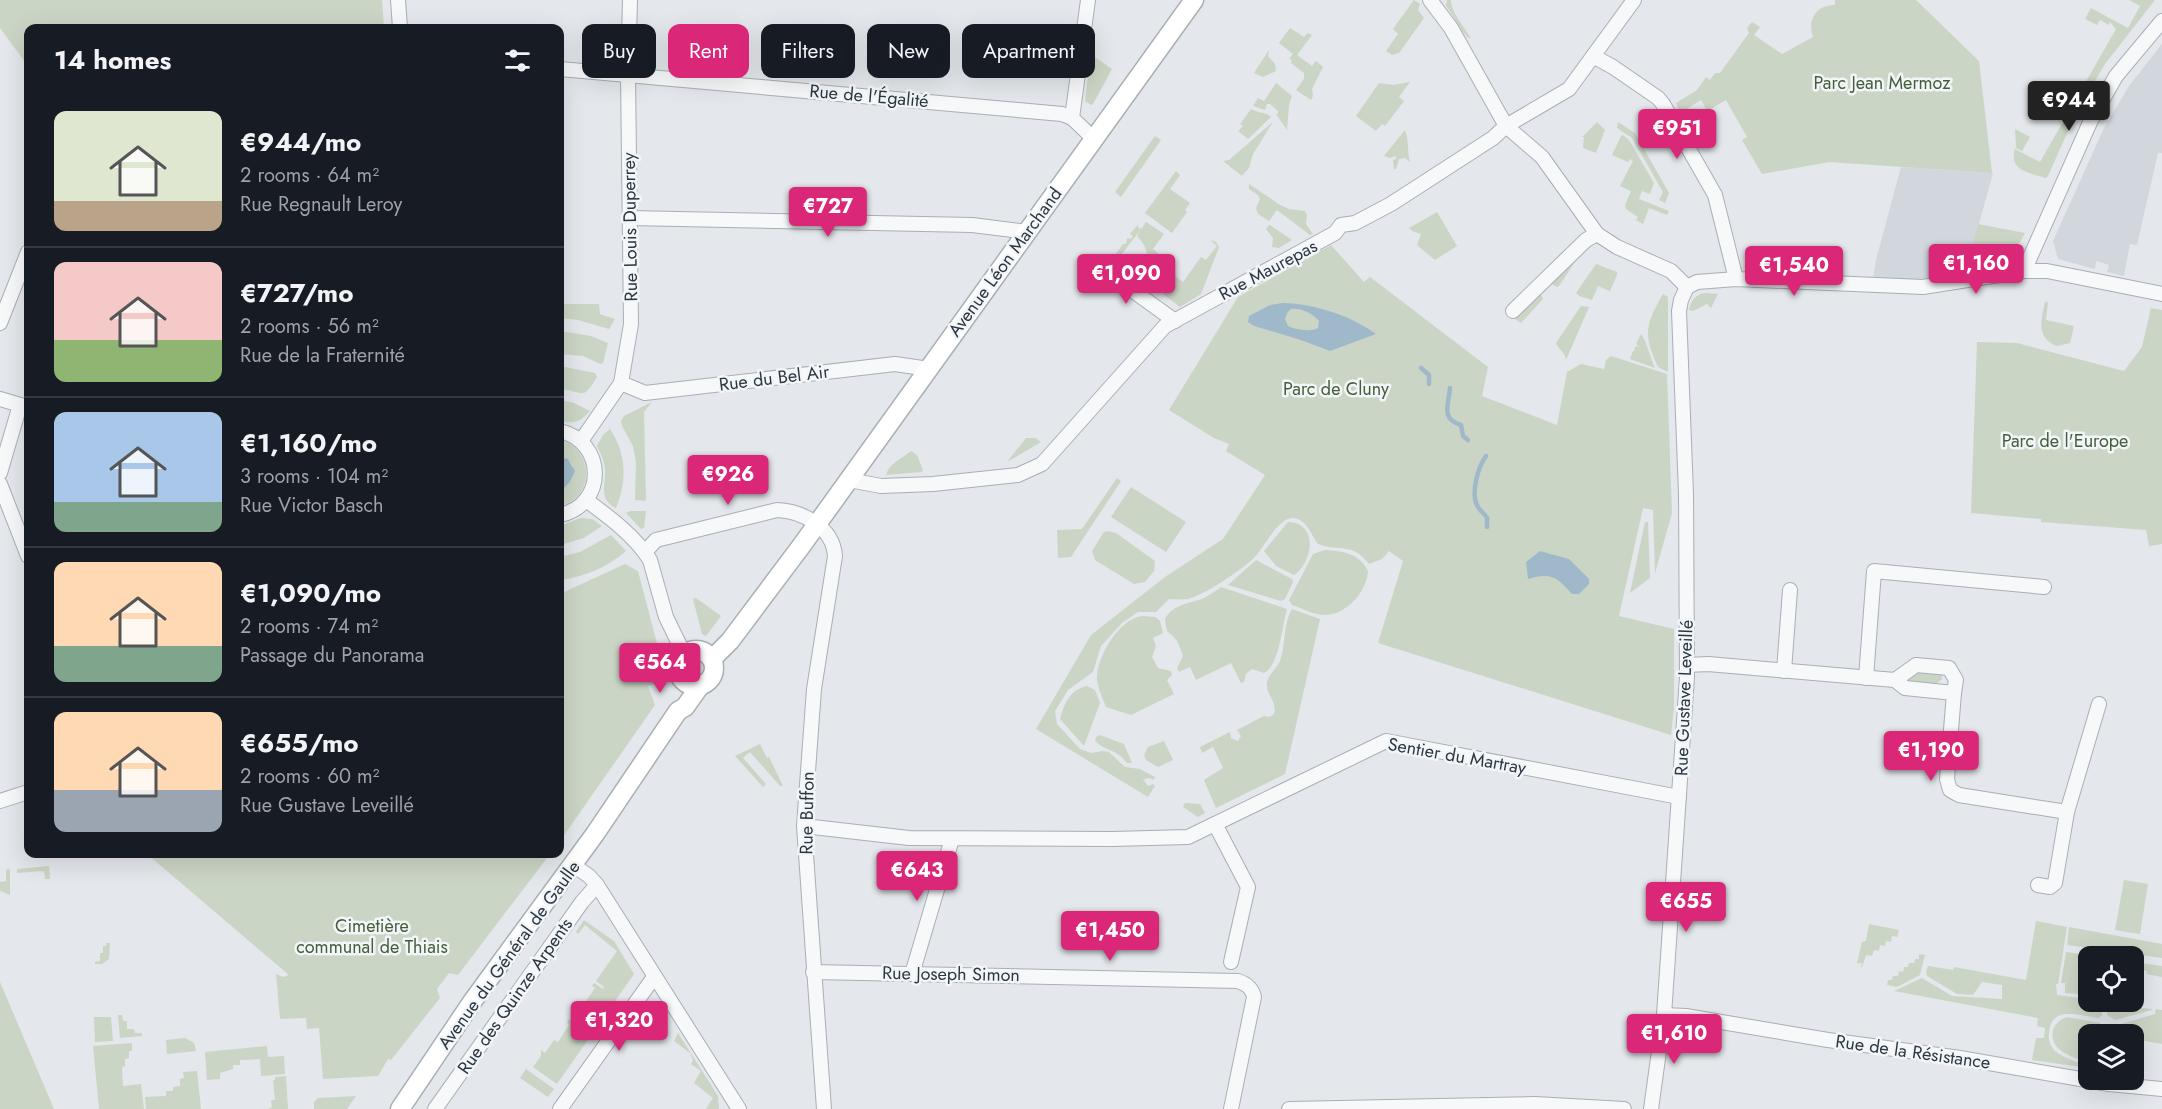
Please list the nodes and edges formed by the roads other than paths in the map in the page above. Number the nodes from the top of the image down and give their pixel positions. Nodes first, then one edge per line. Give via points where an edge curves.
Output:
1 (398, 0) edge
2 (630, 0) edge
3 (1088, 0) edge
4 (1194, 0) edge
5 (1430, 0) edge
6 (1634, 0) edge
7 (2162, 21) edge
8 (400, 24) edge
9 (629, 24) edge
10 (1593, 56) junction
11 (564, 69) edge
12 (582, 71) edge
13 (628, 78) edge
14 (656, 78) edge
15 (1072, 118) junction
16 (1506, 126) junction
17 (1093, 138) junction
18 (629, 218) junction
19 (1028, 232) junction
20 (1597, 234) junction
21 (24, 262) edge
22 (1096, 264) dead end
23 (2024, 272) junction
24 (1736, 279) junction
25 (1687, 287) junction
26 (2162, 294) edge
27 (1513, 311) dead end
28 (1175, 321) junction
29 (0, 323) edge
30 (929, 369) junction
31 (621, 382) junction
32 (0, 399) edge
33 (24, 406) edge
34 (564, 432) edge
35 (582, 441) junction
36 (0, 473) edge
37 (849, 480) junction
38 (0, 484) edge
39 (586, 500) junction
40 (564, 514) edge
41 (816, 524) junction
42 (24, 546) edge
43 (645, 552) junction
44 (2044, 587) dead end
45 (1790, 590) dead end
46 (684, 654) junction
47 (712, 659) junction
48 (1687, 665) junction
49 (1784, 671) junction
50 (680, 677) junction
51 (1866, 678) junction
52 (1895, 680) junction
53 (700, 686) junction
54 (1954, 693) junction
55 (2099, 704) dead end
56 (678, 711) junction
57 (24, 793) edge
58 (1679, 797) junction
59 (0, 801) edge
60 (2067, 812) junction
61 (1215, 824) junction
62 (804, 826) junction
63 (952, 839) junction
64 (573, 865) junction
65 (597, 885) junction
66 (2038, 885) dead end
67 (1231, 962) dead end
68 (813, 972) junction
69 (912, 974) junction
70 (654, 977) junction
71 (1664, 1015) junction
72 (2162, 1089) edge
73 (400, 1109) edge
74 (435, 1109) edge
75 (560, 1109) edge
76 (739, 1109) edge
77 (824, 1109) edge
78 (1231, 1109) edge
79 (1289, 1109) edge
80 (1624, 1109) edge
81 (1651, 1109) edge

1 - 8 street
2 - 9 street, Rue Louis Duperrey
3 - 15 street
4 - 17 main road, Avenue Léon Marchand
5 - 16 street via 1451,28
6 - 10 street, Rue Maurepas
7 - 23 street via 2116,76 2091,120
10 - 16 street, Rue Maurepas via 1569,88
10 - 24 street via 1663,104 1715,195
11 - 12 street, Rue de l'Égalité
13 - 18 street, Rue Louis Duperrey
14 - 15 street, Rue de l'Égalité via 1062,114
15 - 17 street
16 - 20 street via 1542,157
16 - 28 street, Rue Maurepas via 1391,204 1355,223 1341,225 1335,233
17 - 19 main road, Avenue Léon Marchand
18 - 19 street via 972,225
18 - 31 street, Rue Louis Duperrey via 631,324
19 - 30 main road, Avenue Léon Marchand
20 - 25 street via 1671,271
20 - 27 street via 1586,240
21 - 29 street
22 - 28 street
23 - 24 street via 1923,287
23 - 26 street via 2047,271
24 - 25 street via 1697,282
25 - 48 street, Rue Gustave Leveillé via 1679,311
28 - 37 street, Rue Maurepas via 1165,326 1050,456 1031,471 899,486
30 - 31 street, Rue du Bel Air via 895,364 645,393
30 - 37 main road, Avenue Léon Marchand
31 - 35 street, Rue Louis Duperrey
32 - 33 street
33 - 36 street
34 - 35 street
35 - 39 street via 595,467
37 - 41 main road, Avenue Léon Marchand
38 - 42 street
39 - 40 street
39 - 43 street
41 - 43 street via 794,511 777,510 656,540
41 - 47 main road, Avenue Léon Marchand via 730,641
41 - 62 street, Rue Buffon via 831,539 835,555 814,689
43 - 46 street via 666,617
44 - 51 street via 1874,571
45 - 49 street
46 - 47 main road via 699,650
46 - 50 main road via 678,665
47 - 53 main road via 713,676
48 - 49 street
48 - 58 street, Rue Gustave Leveillé
49 - 51 street
50 - 53 main road via 689,685
50 - 56 main road
51 - 52 street
52 - 54 street via 1905,688
52 - 54 street via 1916,665 1949,668 1956,680
53 - 56 main road, Avenue du Général de Gaulle
54 - 60 street via 1947,779 1950,790 1959,795
55 - 60 street
56 - 64 main road, Avenue du Général de Gaulle
57 - 59 street
58 - 61 street, Sentier du Martray via 1386,741
58 - 71 street, Rue Gustave Leveillé
60 - 66 street via 2055,883 2050,887
61 - 63 street, Sentier du Martray via 1188,837
61 - 67 street via 1248,887
62 - 63 street, Sentier du Martray
62 - 68 street, Rue Buffon
63 - 69 street
64 - 65 street
64 - 73 main road, Avenue du Général de Gaulle via 472,1002
65 - 70 street
65 - 74 street, Rue des Quinze Arpents
68 - 69 street, Rue Joseph Simon
68 - 77 street, Rue Buffon
69 - 78 street, Rue Joseph Simon via 1245,983 1254,997
70 - 75 street
70 - 76 street
71 - 72 street, Rue de la Résistance
71 - 81 street, Rue Gustave Leveillé
79 - 80 street via 1535,1104

